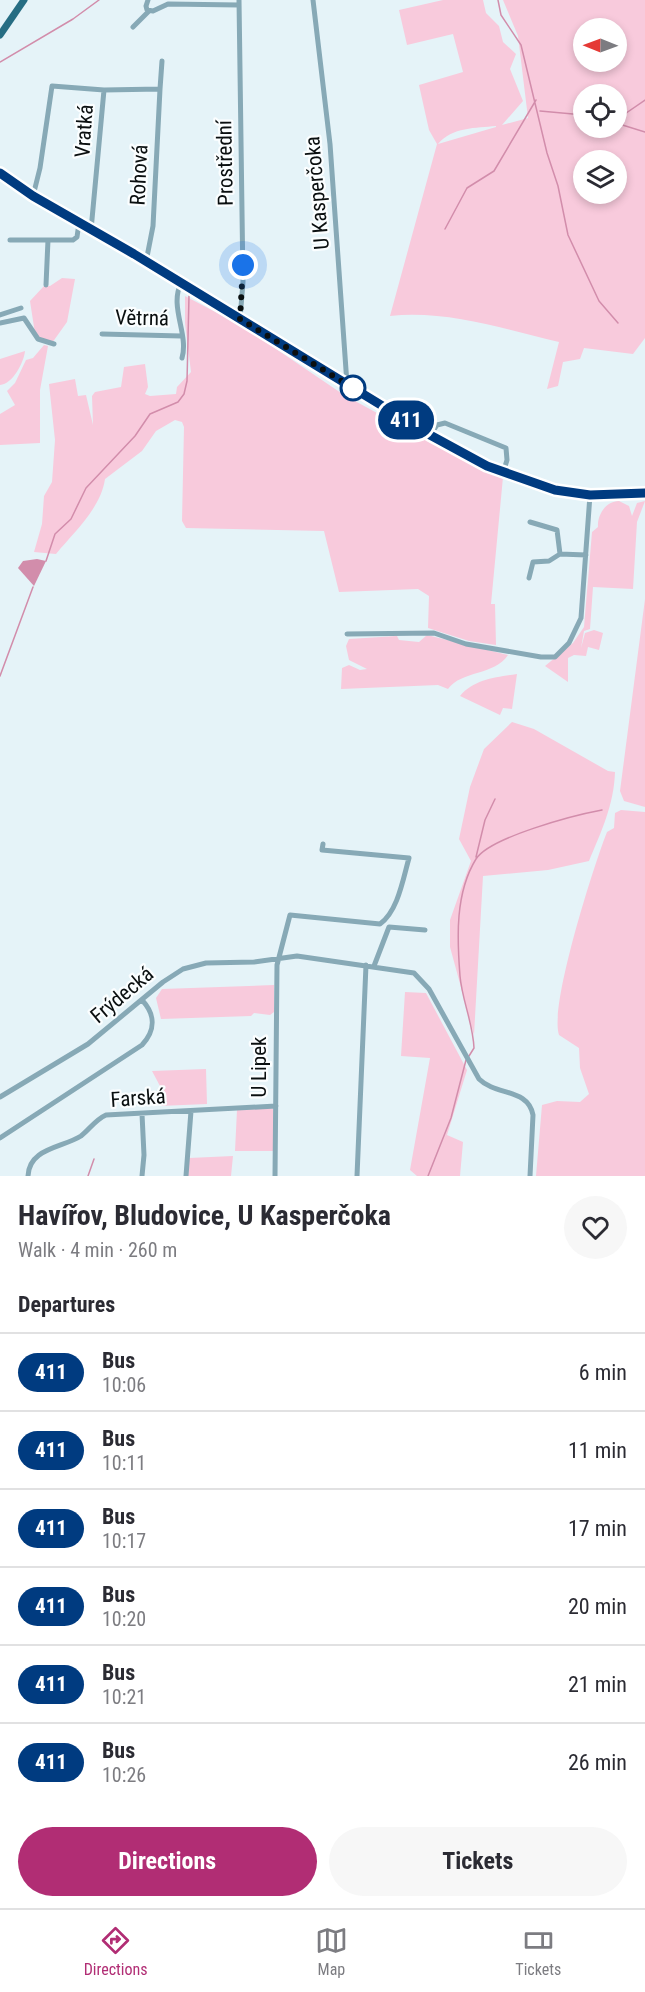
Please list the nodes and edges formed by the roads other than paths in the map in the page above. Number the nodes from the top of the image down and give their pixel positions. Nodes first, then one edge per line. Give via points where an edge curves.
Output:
1 (24, 0) edge
2 (148, 0) edge
3 (313, 0) edge
4 (239, 3) edge
5 (149, 11) junction
6 (133, 27) dead end
7 (0, 35) edge
8 (162, 61) dead end
9 (160, 89) junction
10 (104, 90) junction
11 (0, 173) edge
12 (33, 196) junction
13 (79, 223) junction
14 (91, 230) junction
15 (9, 240) dead end
16 (48, 240) junction
17 (146, 262) junction
18 (181, 283) junction
19 (46, 285) dead end
20 (21, 308) dead end
21 (0, 315) edge
22 (240, 319) junction
23 (0, 323) edge
24 (102, 334) dead end
25 (181, 336) junction
26 (54, 344) dead end
27 (182, 358) dead end
28 (347, 384) junction
29 (430, 435) junction
30 (503, 473) junction
31 (645, 493) edge
32 (590, 495) junction
33 (530, 522) dead end
34 (560, 554) junction
35 (586, 555) junction
36 (529, 578) dead end
37 (347, 634) dead end
38 (322, 849) dead end
39 (424, 930) dead end
40 (279, 958) junction
41 (366, 965) junction
42 (374, 966) junction
43 (142, 1000) junction
44 (0, 1097) edge
45 (276, 1106) junction
46 (191, 1111) junction
47 (142, 1114) junction
48 (0, 1138) edge
49 (28, 1176) edge
50 (142, 1176) edge
51 (186, 1176) edge
52 (275, 1176) edge
53 (357, 1176) edge
54 (530, 1176) edge

1 - 7 main road
2 - 5 street
3 - 28 street, U Kasperčoka via 330,144
4 - 5 street, Prostřední via 168,4
4 - 22 street, Prostřední via 243,282
5 - 6 street
8 - 9 street, Rohová
9 - 10 street
9 - 17 street, Rohová via 153,226
10 - 12 street, Vratká via 52,86
10 - 14 street, Vratká
11 - 12 street
12 - 13 street
13 - 14 street
13 - 16 street via 73,240
14 - 17 street
15 - 16 street
16 - 19 street
17 - 18 street
18 - 22 street
18 - 25 street, Větrná via 177,298
20 - 21 street
22 - 28 street
23 - 26 street via 20,317 27,320 38,339
24 - 25 street, Větrná
25 - 27 street, Větrná
28 - 29 street
29 - 30 street
29 - 30 street via 437,425 445,423 506,448
30 - 32 street via 546,488
31 - 32 street
32 - 35 street
33 - 34 street via 557,530
34 - 35 street
34 - 36 street via 549,561 533,562
35 - 37 street via 581,618 569,643 555,657 466,644 434,633
38 - 40 street, U Lipek via 409,858 401,887 387,918 380,924 290,915
39 - 42 street via 389,927
40 - 41 street, Frýdecká via 297,956
40 - 43 street, Frýdecká via 190,966 172,975
40 - 45 street, U Lipek
41 - 42 street, Frýdecká
41 - 53 street
42 - 54 street, Frýdecká via 408,970 420,977 479,1079 488,1087 520,1096 531,1106
43 - 44 street, Frýdecká via 88,1044
43 - 48 street via 153,1022 142,1045
45 - 46 street, Farská
45 - 52 street, U Lipek
46 - 47 street, Farská
46 - 51 street
47 - 49 street, Farská via 115,1113 103,1117 82,1135 38,1155 30,1163
47 - 50 street

